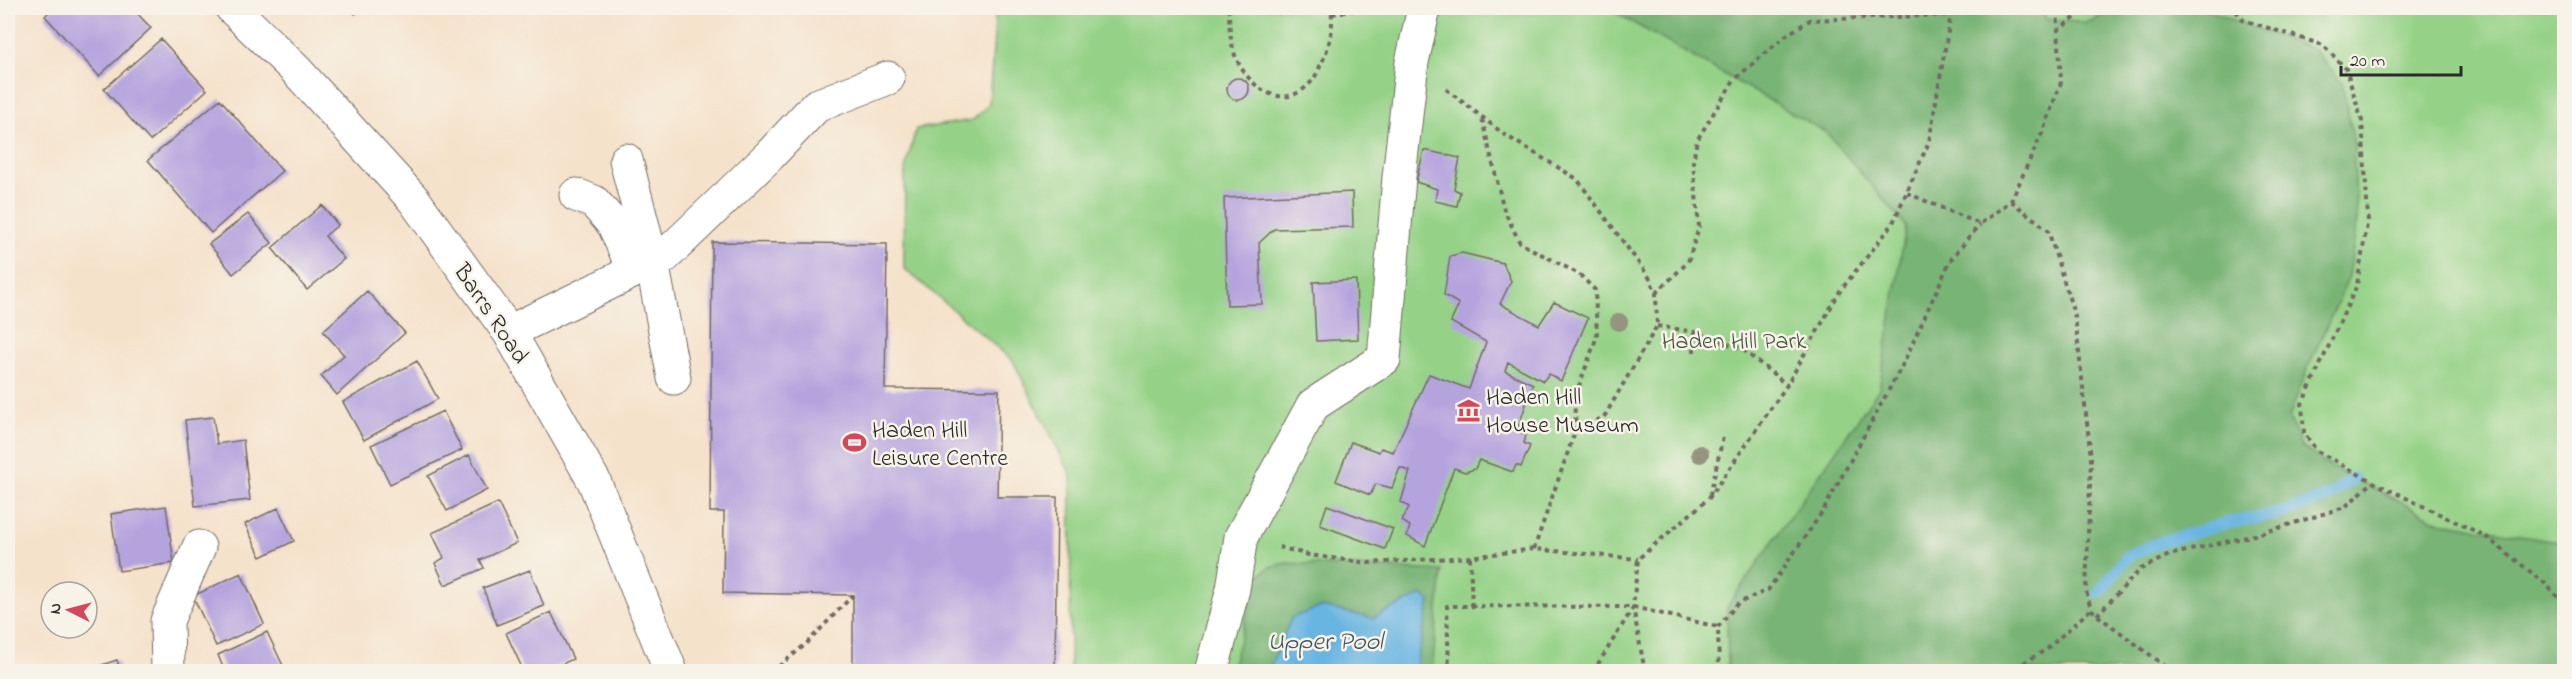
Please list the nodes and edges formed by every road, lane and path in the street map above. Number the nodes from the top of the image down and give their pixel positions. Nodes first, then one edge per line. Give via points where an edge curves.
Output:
1 (232, 8) edge
2 (1229, 8) edge
3 (1331, 8) edge
4 (1365, 8) edge
5 (1952, 8) edge
6 (2057, 8) edge
7 (2088, 8) edge
8 (2227, 8) edge
9 (2238, 10) edge
10 (1423, 13) edge
11 (1332, 14) junction
12 (1951, 15) junction
13 (2057, 31) junction
14 (888, 78) dead end
15 (626, 160) dead end
16 (1906, 192) junction
17 (576, 195) dead end
18 (2011, 201) junction
19 (1980, 224) junction
20 (643, 266) junction
21 (1656, 293) junction
22 (1657, 326) junction
23 (509, 332) junction
24 (1695, 332) junction
25 (1694, 352) dead end
26 (674, 378) dead end
27 (1787, 385) junction
28 (1576, 429) junction
29 (1723, 437) dead end
30 (2373, 482) junction
31 (1709, 498) junction
32 (1241, 537) junction
33 (199, 548) dead end
34 (1534, 549) junction
35 (1470, 557) junction
36 (1638, 559) junction
37 (854, 594) dead end
38 (2565, 604) edge
39 (1472, 606) junction
40 (1633, 608) junction
41 (2091, 609) junction
42 (2097, 615) junction
43 (1718, 627) junction
44 (168, 672) edge
45 (671, 672) edge
46 (772, 672) edge
47 (1211, 672) edge
48 (1449, 672) edge
49 (1593, 672) edge
50 (1645, 672) edge
51 (1719, 672) edge
52 (2008, 672) edge
53 (2173, 672) edge

1 - 23 street, Barrs Road via 296,70 414,200
2 - 11 path via 1236,57 1249,80 1271,96 1294,96 1312,81 1328,49
3 - 11 path
4 - 10 path
4 - 11 path
5 - 12 path
6 - 13 path
7 - 13 path
8 - 9 path
9 - 30 path via 2243,20 2323,45 2346,69 2362,121 2368,218 2356,285 2302,404 2304,433 2317,451
10 - 32 street via 1412,62 1399,177 1384,359 1313,405
12 - 16 path via 1929,142
12 - 21 path via 1810,20 1734,80 1697,140 1693,162 1699,227 1688,261
13 - 18 path via 2061,82
14 - 20 street via 816,106 665,256
15 - 20 street
16 - 19 path
16 - 27 path via 1892,225 1840,291
17 - 20 street via 594,202
18 - 19 path
18 - 41 path via 2048,230 2075,317 2091,458 2086,591
19 - 43 path via 1950,261 1904,362 1823,511 1768,590 1738,603
20 - 23 street
20 - 26 street
21 - 22 path
21 - 28 path via 1649,277 1577,179 1482,118 1504,210 1520,243 1579,274 1594,290 1597,336 1574,400
22 - 24 path
22 - 28 path via 1604,417
23 - 45 street, Barrs Road via 594,482
24 - 25 path
24 - 27 path via 1742,349
27 - 31 path
28 - 34 path
29 - 31 path
30 - 38 path via 2485,536
30 - 42 path via 2345,507 2259,534 2169,555 2141,569
31 - 36 path
32 - 35 path via 1309,555 1368,563
32 - 47 street via 1233,589
33 - 44 street via 166,621
34 - 35 path
34 - 36 path
35 - 39 path
36 - 40 path
37 - 46 path via 806,644
39 - 40 path
39 - 48 path via 1447,606
40 - 43 path
40 - 49 path
40 - 50 path
41 - 42 path
41 - 52 path via 2048,649
42 - 53 path
43 - 51 path

